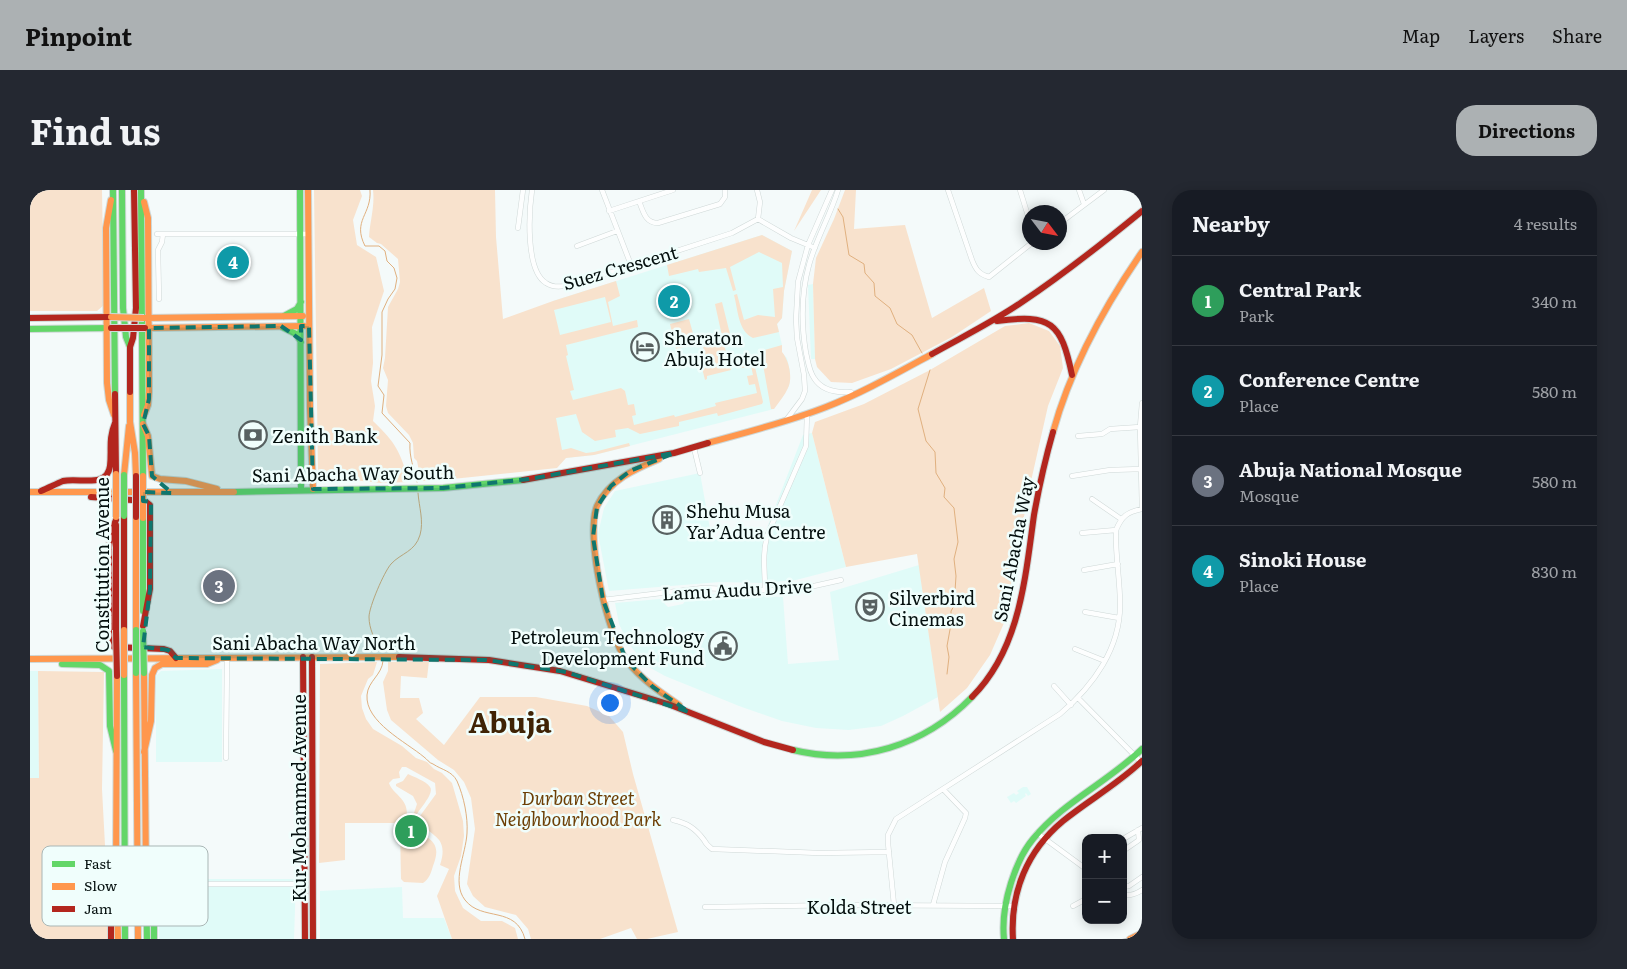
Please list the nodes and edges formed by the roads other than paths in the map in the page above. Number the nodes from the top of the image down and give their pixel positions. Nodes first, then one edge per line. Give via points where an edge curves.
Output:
1 (122, 190) edge
2 (134, 190) edge
3 (300, 190) edge
4 (308, 190) edge
5 (523, 190) edge
6 (532, 190) edge
7 (602, 190) edge
8 (674, 190) edge
9 (725, 190) edge
10 (758, 190) edge
11 (832, 190) edge
12 (838, 190) edge
13 (948, 190) edge
14 (1020, 190) edge
15 (1079, 190) edge
16 (1104, 190) edge
17 (113, 191) edge
18 (141, 193) edge
19 (639, 201) junction
20 (1084, 204) junction
21 (1025, 205) edge
22 (609, 211) junction
23 (1142, 211) edge
24 (1067, 217) edge
25 (110, 218) junction
26 (145, 218) junction
27 (758, 219) junction
28 (518, 228) dead end
29 (617, 231) junction
30 (301, 234) junction
31 (309, 234) junction
32 (808, 245) junction
33 (577, 246) dead end
34 (815, 248) junction
35 (1023, 250) edge
36 (1142, 252) edge
37 (631, 265) junction
38 (158, 299) dead end
39 (302, 301) junction
40 (283, 316) junction
41 (301, 316) junction
42 (309, 316) junction
43 (109, 317) junction
44 (30, 318) edge
45 (147, 318) junction
46 (990, 322) junction
47 (281, 326) junction
48 (301, 326) junction
49 (309, 326) junction
50 (30, 328) edge
51 (109, 328) junction
52 (147, 328) junction
53 (301, 342) junction
54 (130, 347) junction
55 (1072, 375) junction
56 (860, 392) junction
57 (1142, 403) edge
58 (807, 414) junction
59 (116, 420) junction
60 (143, 421) junction
61 (130, 422) junction
62 (785, 422) junction
63 (1140, 427) junction
64 (1078, 436) dead end
65 (694, 448) junction
66 (674, 454) junction
67 (1141, 469) junction
68 (700, 473) dead end
69 (139, 476) junction
70 (1072, 476) dead end
71 (313, 489) junction
72 (301, 490) junction
73 (224, 491) junction
74 (30, 492) edge
75 (38, 492) junction
76 (78, 492) junction
77 (1092, 498) dead end
78 (1142, 509) edge
79 (116, 519) junction
80 (1121, 519) junction
81 (1116, 530) junction
82 (1082, 533) dead end
83 (1118, 564) junction
84 (1084, 570) dead end
85 (841, 580) dead end
86 (765, 590) junction
87 (603, 600) junction
88 (1085, 612) dead end
89 (1119, 618) junction
90 (141, 629) junction
91 (1076, 649) dead end
92 (312, 656) junction
93 (227, 657) junction
94 (303, 657) junction
95 (176, 658) junction
96 (30, 659) edge
97 (46, 659) junction
98 (1105, 661) junction
99 (596, 681) joint
100 (1054, 686) dead end
101 (1078, 698) junction
102 (1071, 705) junction
103 (689, 712) junction
104 (148, 714) junction
105 (113, 716) junction
106 (1142, 749) edge
107 (1136, 756) junction
108 (226, 758) dead end
109 (1141, 761) edge
110 (943, 789) junction
111 (673, 820) dead end
112 (1140, 829) edge
113 (1037, 833) junction
114 (1127, 837) edge
115 (1044, 838) junction
116 (1137, 842) junction
117 (116, 846) edge
118 (125, 846) edge
119 (137, 846) edge
120 (146, 846) edge
121 (1142, 847) edge
122 (1127, 849) edge
123 (889, 852) junction
124 (1082, 865) edge
125 (1142, 878) edge
126 (208, 884) edge
127 (305, 884) junction
128 (1127, 886) edge
129 (1142, 890) edge
130 (1127, 896) edge
131 (1082, 901) edge
132 (894, 905) junction
133 (933, 906) junction
134 (1004, 906) junction
135 (1013, 906) junction
136 (1073, 906) dead end
137 (705, 907) dead end
138 (112, 926) edge
139 (117, 926) edge
140 (126, 926) edge
141 (138, 926) edge
142 (148, 926) edge
143 (153, 926) edge
144 (1142, 933) edge
145 (111, 939) edge
146 (118, 939) edge
147 (126, 939) edge
148 (138, 939) edge
149 (147, 939) edge
150 (154, 939) edge
151 (305, 939) edge
152 (313, 939) edge
153 (1004, 939) edge
154 (1012, 939) edge
155 (1130, 939) edge

1 - 54 main road, Constitution Avenue via 124,316
2 - 54 main road, Constitution Avenue via 136,308
3 - 30 main road
4 - 31 main road
5 - 28 street
6 - 37 street, Suez Crescent via 531,246 535,267 544,282 560,287 576,284
7 - 22 street
8 - 19 street
9 - 19 street via 720,204 658,223 648,221
10 - 27 street
11 - 32 street
12 - 34 street
13 - 35 street via 976,270 989,277
14 - 21 street
15 - 20 street
16 - 20 street
17 - 25 main road
18 - 26 main road, Constitution Avenue
19 - 22 street
20 - 24 street
22 - 29 street
23 - 46 main road via 1052,283
25 - 43 main road
25 - 59 main road, Constitution Avenue
26 - 45 main road
26 - 60 main road, Constitution Avenue
27 - 32 street
27 - 37 street, Suez Crescent via 732,233
29 - 33 street
29 - 37 street
30 - 31 street
30 - 38 street via 160,234
30 - 39 main road
31 - 42 main road
32 - 34 street
32 - 62 street via 795,308 805,391
34 - 56 street via 802,310 811,373 818,384 832,392
36 - 55 main road, Sani Abacha Way via 1104,311
39 - 40 main road via 296,309
39 - 41 main road
40 - 41 main road
40 - 45 main road
41 - 42 main road
41 - 48 main road
42 - 49 main road
43 - 44 main road
43 - 45 main road, bridge
43 - 51 main road
45 - 52 main road
46 - 55 main road via 1024,317 1050,324 1066,345
46 - 56 main road
47 - 48 main road
47 - 52 main road
47 - 53 main road via 296,334
48 - 49 main road
48 - 53 main road
49 - 71 main road
50 - 51 main road
51 - 52 main road, bridge
51 - 59 main road via 108,391
52 - 60 main road via 149,399
53 - 72 main road
54 - 61 main road, Constitution Avenue
55 - 103 main road, Sani Abacha Way via 1047,452 1026,576 1012,634 988,678 950,718 896,746 842,756 773,745
56 - 58 main road
57 - 63 street
58 - 62 main road
58 - 86 street via 806,446 767,536 763,563
59 - 75 main road via 110,435 107,476 103,479 64,481
59 - 79 main road, Constitution Avenue, bridge
60 - 69 main road, Constitution Avenue
60 - 73 main road via 149,436 152,476
61 - 69 main road, Constitution Avenue
61 - 118 main road, Constitution Avenue, bridge via 124,475
62 - 65 main road
63 - 64 street
63 - 67 street
65 - 66 main road
65 - 68 street
66 - 71 main road, Sani Abacha Way South via 529,479 444,488
66 - 87 main road via 618,479 597,507 593,536
67 - 70 street
67 - 78 street
69 - 90 main road, Constitution Avenue, bridge via 143,518
69 - 90 main road, Constitution Avenue, bridge via 136,517
71 - 72 main road, Sani Abacha Way South
72 - 73 main road, Sani Abacha Way South
73 - 76 main road, Sani Abacha Way South
74 - 75 main road, Sani Abacha Way South
75 - 76 main road, Sani Abacha Way South
76 - 90 main road via 87,497 145,501 150,505 150,589
77 - 80 street
78 - 80 street via 1125,514
79 - 95 main road via 109,547 110,642 114,647 164,649
79 - 105 main road, Constitution Avenue, bridge
80 - 81 street
81 - 82 street
81 - 83 street
83 - 84 street
83 - 89 street
85 - 86 street, Lamu Audu Drive via 796,590
86 - 87 street, Lamu Audu Drive via 703,588
87 - 103 main road via 610,626 626,660 653,687
88 - 89 street
89 - 98 street
90 - 104 main road, Constitution Avenue, bridge
90 - 119 main road, Constitution Avenue, bridge via 136,674
91 - 98 street
92 - 94 main road, Sani Abacha Way North
92 - 99 main road, Sani Abacha Way North via 487,660 559,670
92 - 152 main road, Kur Mohammed Avenue
93 - 94 main road, Sani Abacha Way North
93 - 95 main road, Sani Abacha Way North
93 - 104 main road via 207,664 162,664 154,668
93 - 108 street
94 - 127 main road, Kur Mohammed Avenue
95 - 97 main road, Sani Abacha Way North
96 - 97 main road, Sani Abacha Way North
97 - 105 main road via 60,664 97,665 107,669
98 - 101 street
99 - 103 main road, Sani Abacha Way
100 - 102 street
101 - 102 street
101 - 107 street
102 - 110 street
104 - 120 main road via 144,752
105 - 117 main road
106 - 107 main road
107 - 109 street
107 - 113 main road via 1057,814
109 - 115 main road
110 - 123 street via 896,820 888,835
110 - 133 street via 966,813 944,862
111 - 123 street via 692,826 712,849
112 - 114 street
112 - 116 street
113 - 115 street
113 - 134 main road via 1013,874
115 - 124 street
115 - 135 main road via 1021,877
116 - 121 street
116 - 122 street
123 - 132 street
125 - 128 street
126 - 127 street
127 - 151 main road, Kur Mohammed Avenue
129 - 130 street
131 - 136 street
132 - 133 street, Kolda Street
132 - 137 street, Kolda Street
133 - 134 street, Kolda Street
134 - 135 street, Kolda Street
134 - 153 main road
135 - 154 main road
138 - 145 main road
139 - 146 main road
140 - 147 main road, Constitution Avenue, bridge
141 - 148 main road, Constitution Avenue, bridge
142 - 149 main road
143 - 150 main road
144 - 155 main road

